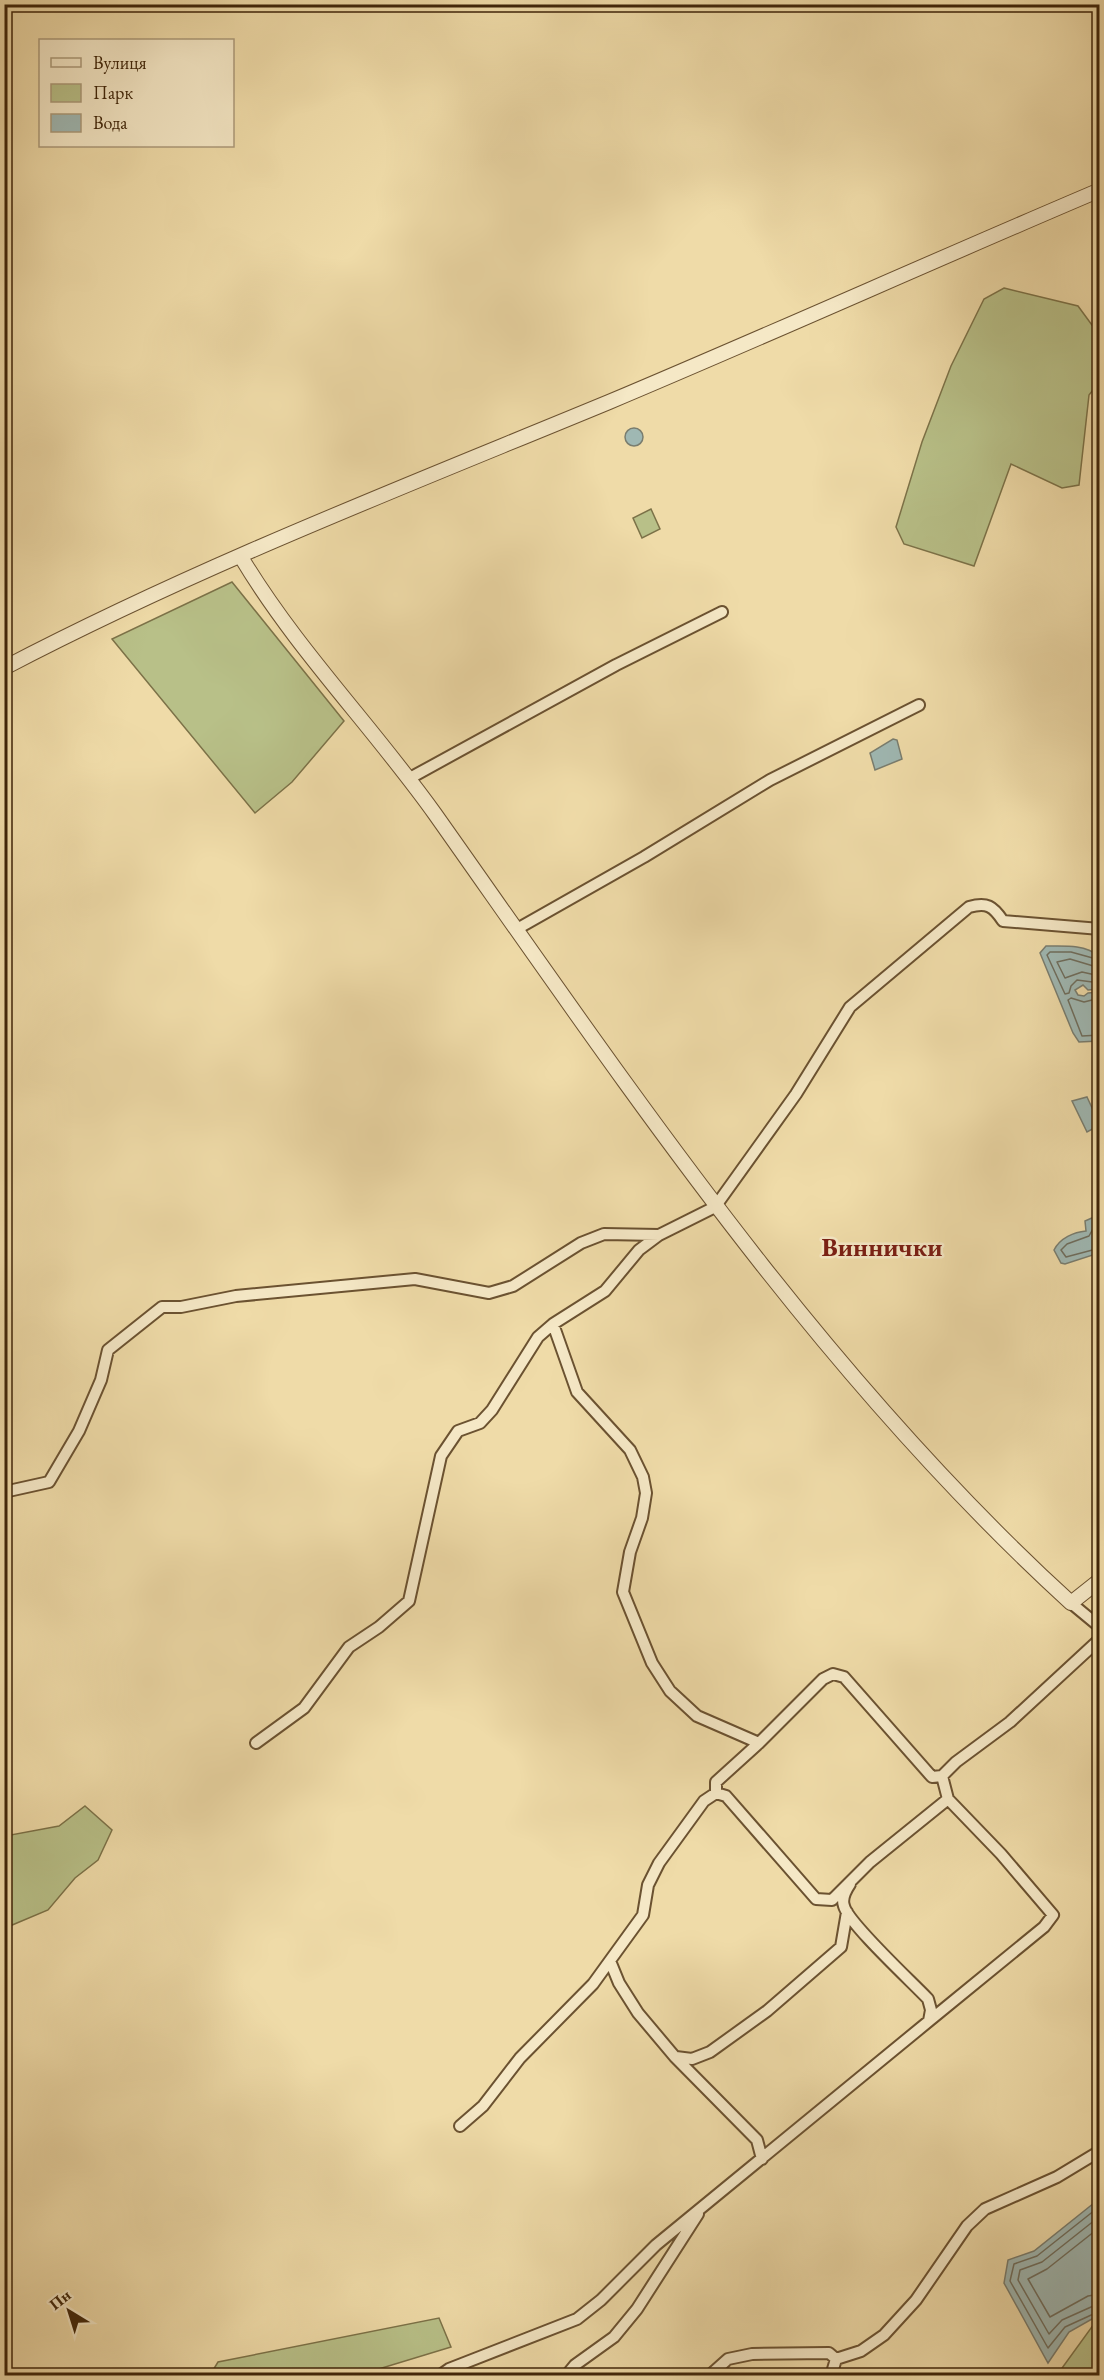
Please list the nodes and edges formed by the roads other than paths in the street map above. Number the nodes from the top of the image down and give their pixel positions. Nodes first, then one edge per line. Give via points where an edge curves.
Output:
1 (1100, 190) edge
2 (241, 557) junction
3 (722, 612) dead end
4 (4, 668) edge
5 (920, 705) dead end
6 (410, 778) junction
7 (1100, 928) edge
8 (517, 930) junction
9 (715, 1207) junction
10 (658, 1235) junction
11 (553, 1324) junction
12 (4, 1492) edge
13 (1100, 1580) edge
14 (1071, 1603) junction
15 (1100, 1627) edge
16 (1100, 1639) edge
17 (256, 1743) dead end
18 (759, 1743) junction
19 (942, 1776) junction
20 (716, 1793) junction
21 (948, 1799) junction
22 (850, 1884) junction
23 (847, 1912) junction
24 (610, 1961) junction
25 (929, 2021) junction
26 (675, 2057) junction
27 (460, 2126) dead end
28 (1100, 2151) edge
29 (762, 2159) junction
30 (701, 2208) junction
31 (836, 2359) junction
32 (439, 2376) edge
33 (566, 2376) edge
34 (709, 2376) edge
35 (831, 2376) edge

1 - 2 street
2 - 4 street
2 - 6 street via 310,654
3 - 6 street
5 - 8 street via 770,780
6 - 8 street
7 - 9 street via 1003,921 993,907 983,903 969,907 850,1007 796,1094
8 - 9 street
9 - 10 street
9 - 14 street via 863,1387 942,1475
10 - 11 street via 639,1250 605,1291
10 - 12 street via 604,1234 580,1243 513,1287 489,1293 415,1279 162,1307 108,1350 101,1380 79,1431 49,1482
11 - 17 street via 524,1357 492,1410 480,1423 458,1431 441,1456 408,1601 349,1647 304,1708
11 - 18 street via 577,1392 630,1450 643,1477 645,1502 623,1592 652,1663 670,1691 697,1716
13 - 14 street
14 - 15 street
16 - 19 street via 1010,1722
18 - 19 street via 833,1674 844,1677 932,1777
18 - 20 street via 716,1782
19 - 21 street
20 - 22 street via 726,1796 816,1899 832,1900
20 - 24 street via 704,1801 659,1863 648,1885 643,1915
21 - 22 street via 879,1854
21 - 25 street via 1053,1915 1044,1928
22 - 23 street via 843,1900
23 - 25 street via 928,1999
23 - 26 street via 841,1947 767,2010 710,2052 692,2060
24 - 26 street via 638,2013
24 - 27 street via 593,1984 520,2058 483,2106
25 - 29 street
26 - 29 street via 757,2140
28 - 31 street via 1057,2177 985,2209 968,2226 916,2300 884,2335 861,2351
29 - 30 street
30 - 32 street via 576,2319
30 - 33 street via 626,2323
31 - 34 street via 829,2353 752,2354 729,2359
31 - 35 street

